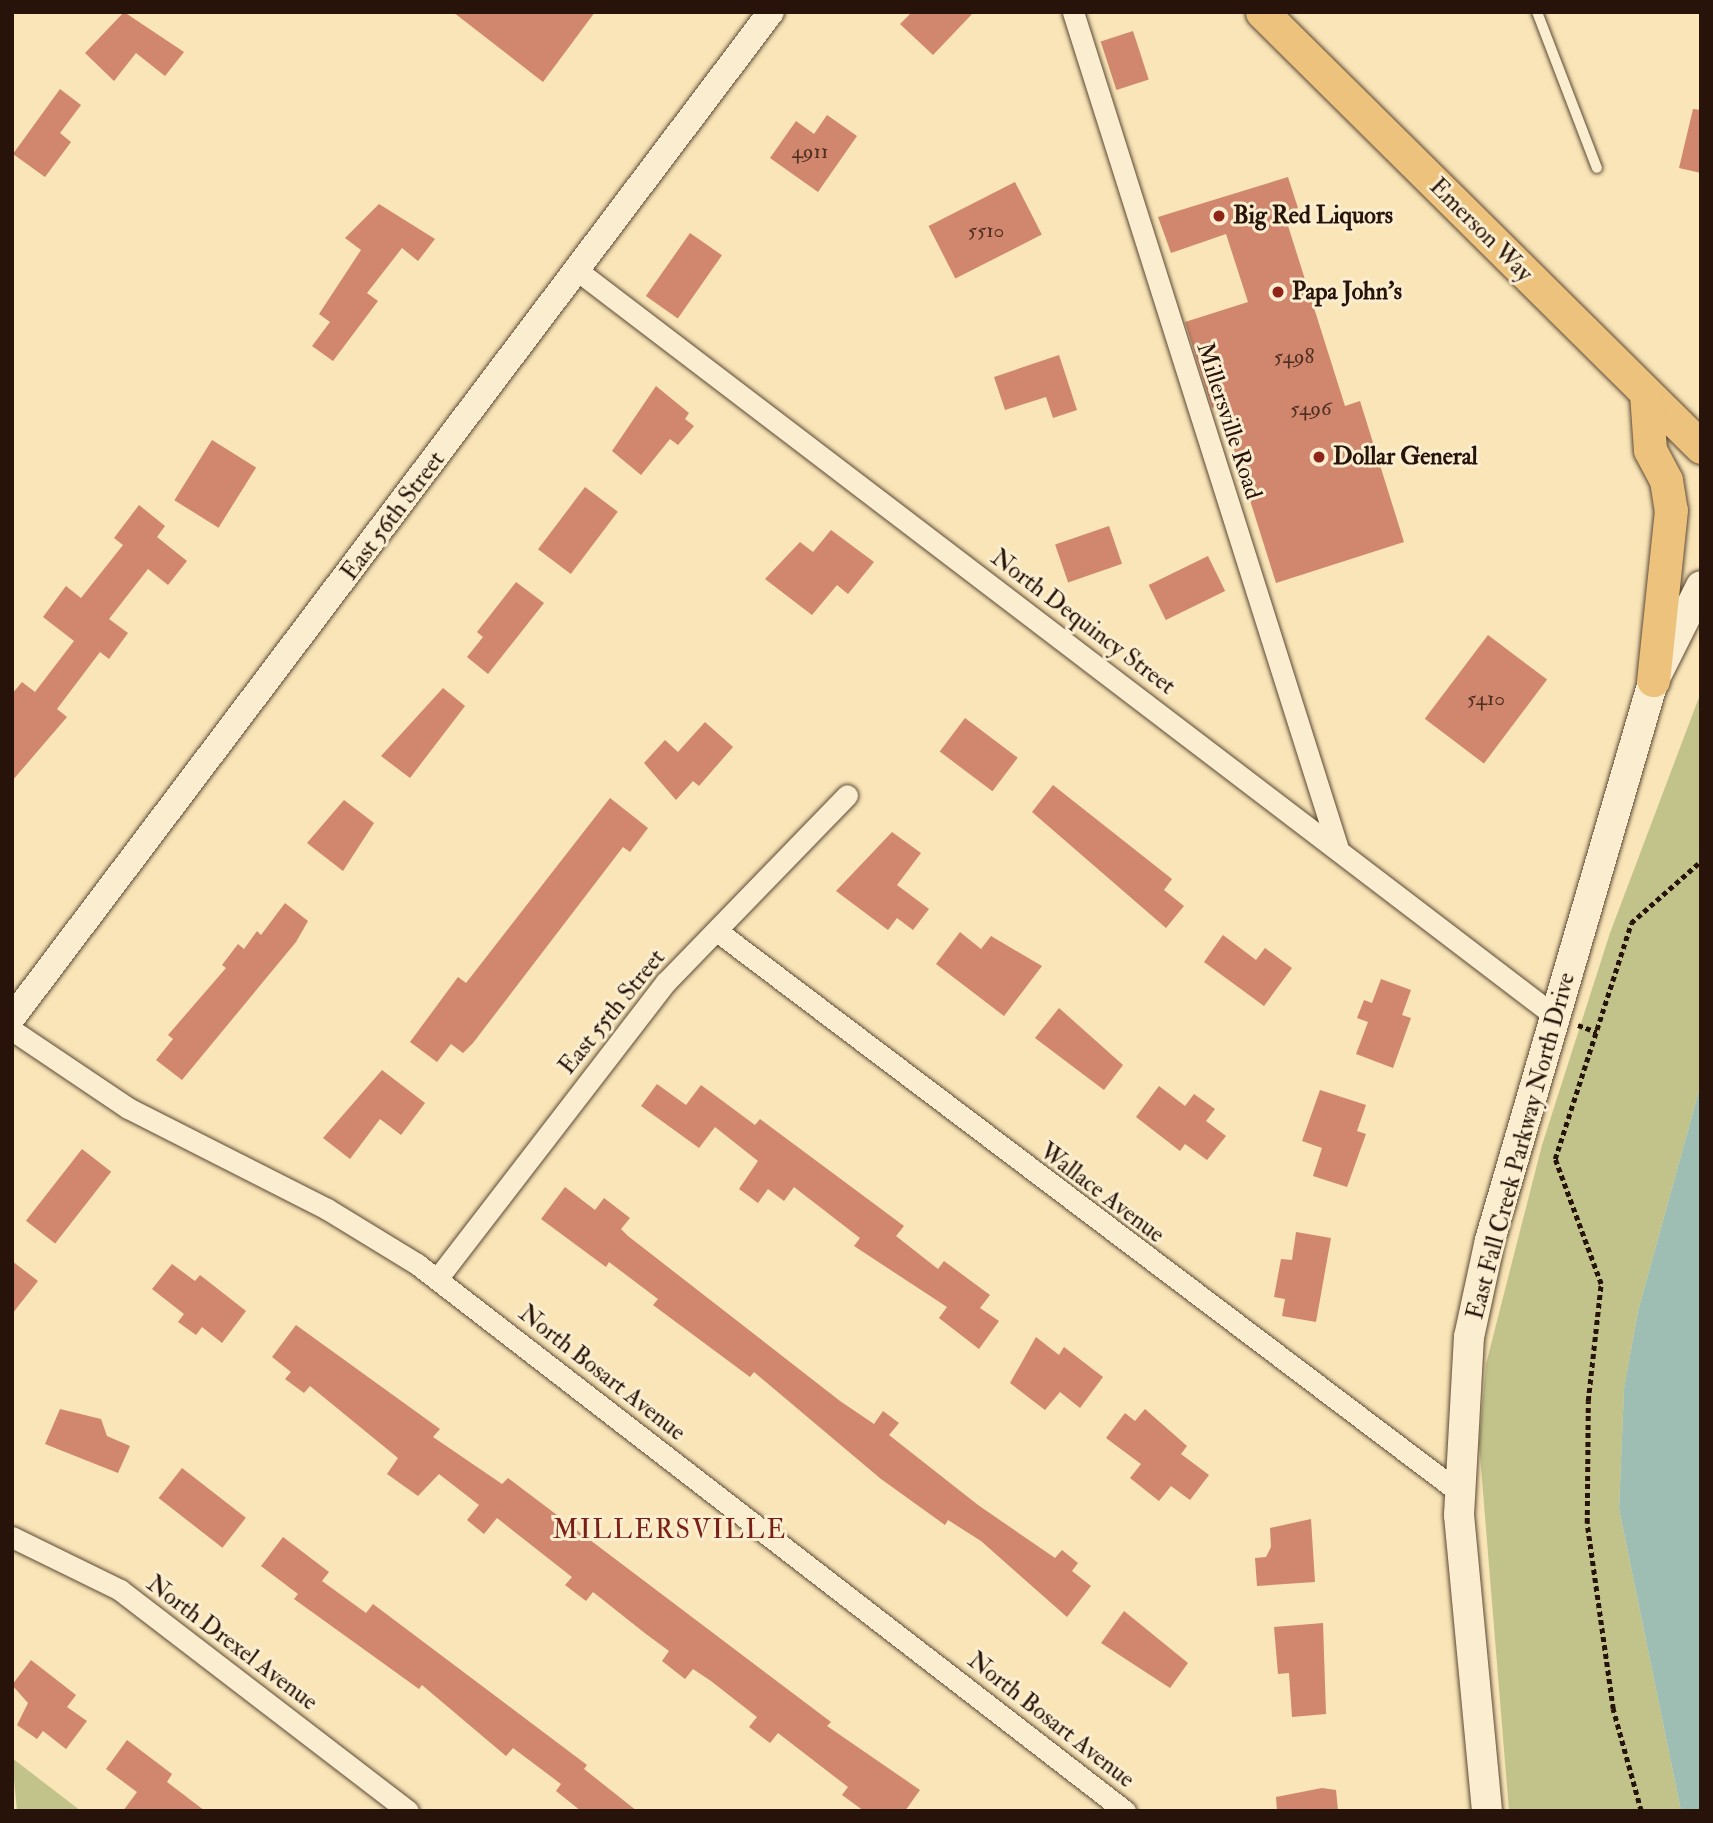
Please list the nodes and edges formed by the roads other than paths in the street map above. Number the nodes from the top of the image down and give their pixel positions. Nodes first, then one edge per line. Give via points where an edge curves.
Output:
1 (771, 12) edge
2 (1073, 12) edge
3 (1262, 12) edge
4 (1537, 12) edge
5 (1597, 168) dead end
6 (578, 271) junction
7 (1646, 393) junction
8 (1701, 447) edge
9 (1701, 586) edge
10 (1653, 680) junction
11 (847, 795) dead end
12 (1337, 846) junction
13 (717, 931) junction
14 (1555, 1016) junction
15 (12, 1018) edge
16 (12, 1030) edge
17 (437, 1279) junction
18 (1459, 1492) junction
19 (12, 1537) edge
20 (408, 1811) edge
21 (1125, 1811) edge
22 (1487, 1811) edge

1 - 6 street, East 56th Street
2 - 12 street, Millersville Road
3 - 7 main road, Emerson Way
4 - 5 lane
6 - 12 street, North Dequincy Street
6 - 15 street, East 56th Street
7 - 8 main road, Emerson Way
7 - 10 main road via 1650,450 1671,510
9 - 10 main road, East Fall Creek Parkway North Drive
10 - 14 main road, East Fall Creek Parkway North Drive
11 - 13 street, East 55th Street
12 - 14 street, North Dequincy Street
13 - 17 street, East 55th Street via 666,982
13 - 18 street, Wallace Avenue
14 - 18 main road, East Fall Creek Parkway North Drive via 1469,1337
16 - 17 street, North Bosart Avenue via 128,1108 327,1209
17 - 21 street, North Bosart Avenue
18 - 22 main road, East Fall Creek Parkway North Drive
19 - 20 street, North Drexel Avenue via 120,1590

